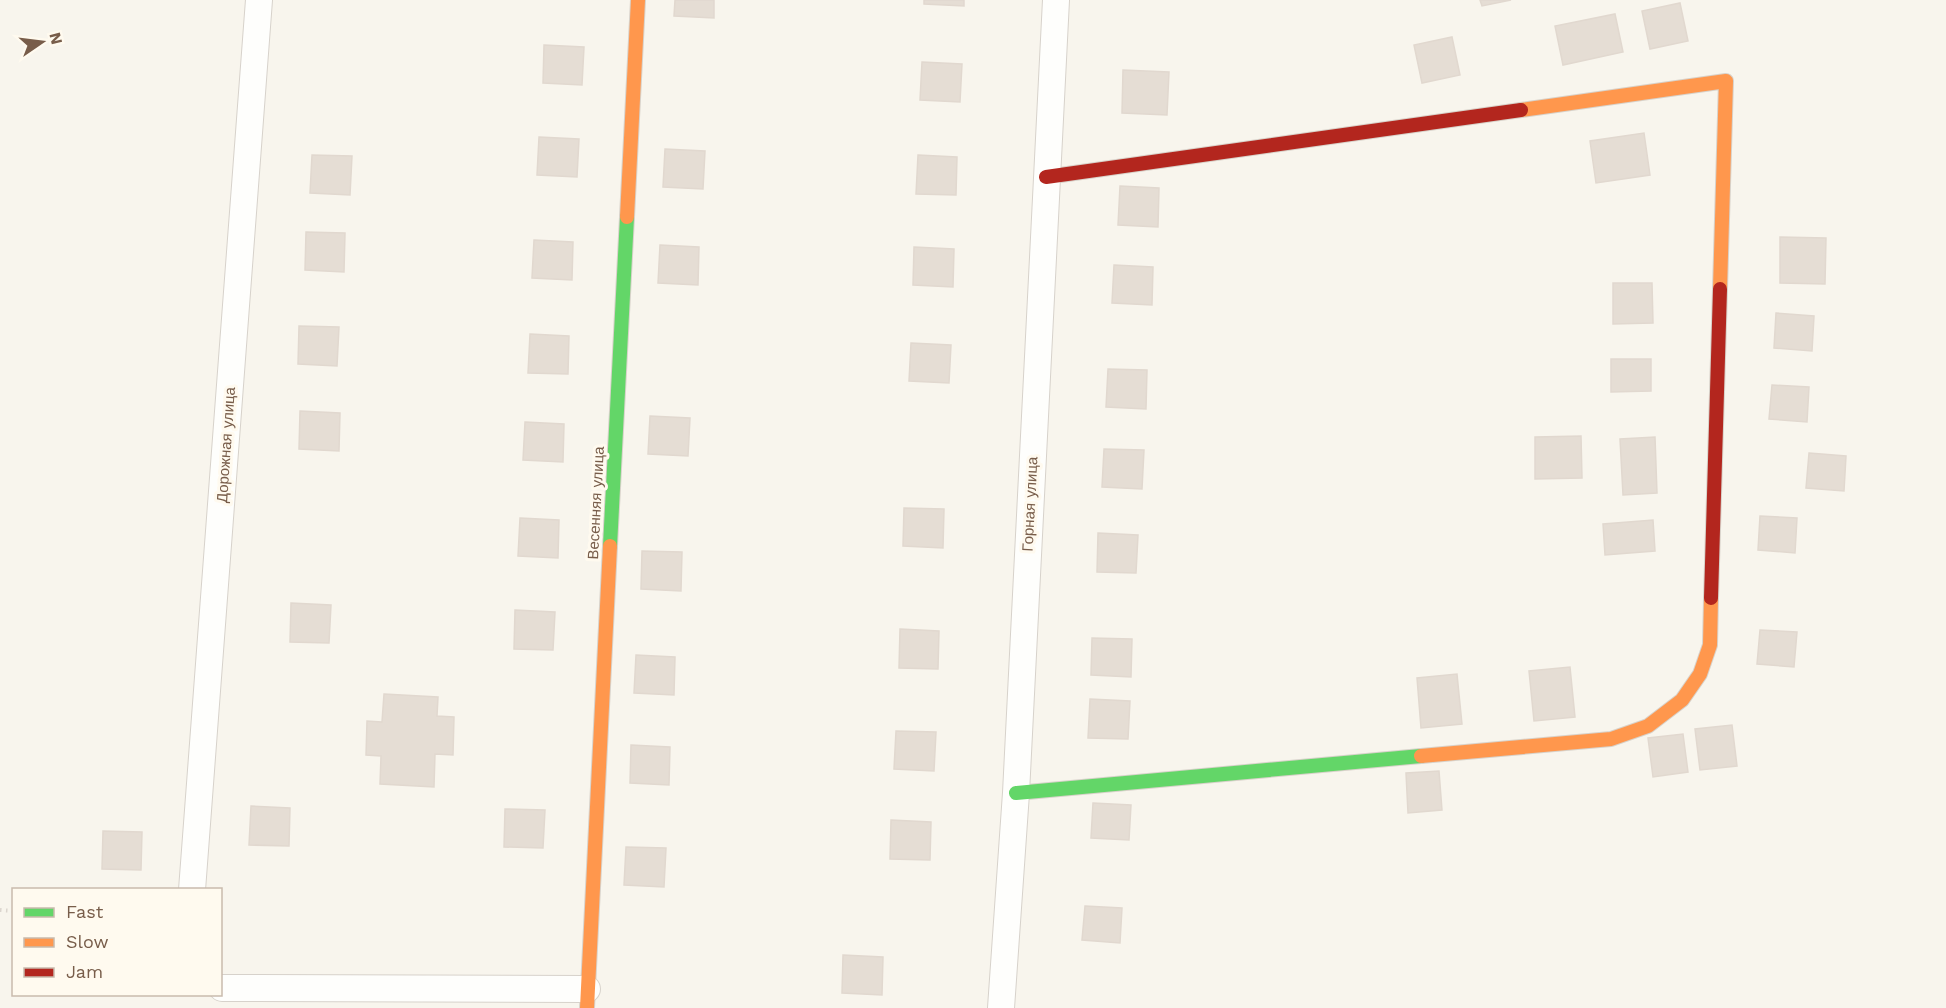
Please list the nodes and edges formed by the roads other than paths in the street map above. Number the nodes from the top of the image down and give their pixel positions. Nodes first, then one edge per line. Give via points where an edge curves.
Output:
1 (259, 0) edge
2 (638, 0) edge
3 (1056, 0) edge
4 (1046, 177) junction
5 (1016, 793) junction
6 (192, 888) edge
7 (222, 994) edge
8 (587, 999) edge
9 (1001, 1008) edge

1 - 6 street, Дорожная улица
2 - 8 street, Весенняя улица
3 - 4 street, Горная улица
4 - 5 street, Горная улица
4 - 5 street via 1726,81 1710,645 1700,674 1682,700 1648,726 1611,739
5 - 9 street, Горная улица
7 - 8 street

